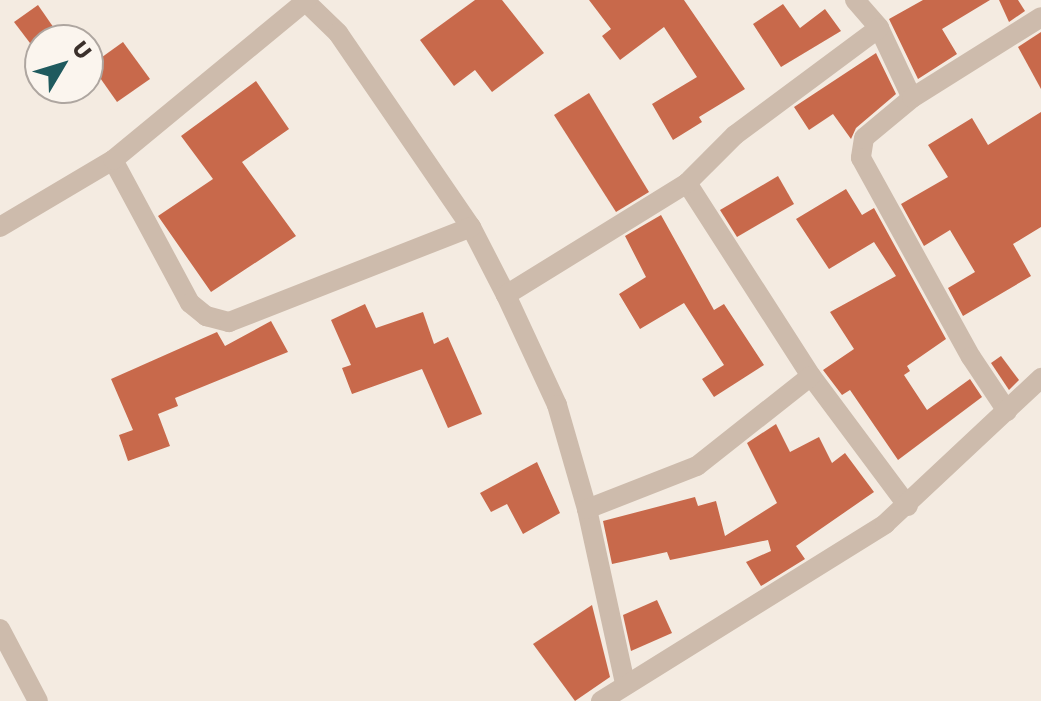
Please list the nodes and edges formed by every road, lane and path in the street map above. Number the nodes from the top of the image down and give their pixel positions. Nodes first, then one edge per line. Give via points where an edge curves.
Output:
1 (855, 0) edge
2 (306, 1) edge
3 (1041, 17) edge
4 (879, 28) junction
5 (912, 98) junction
6 (113, 160) junction
7 (687, 183) junction
8 (0, 227) edge
9 (471, 227) junction
10 (506, 295) junction
11 (811, 376) junction
12 (1041, 378) edge
13 (1007, 411) junction
14 (908, 506) junction
15 (587, 509) junction
16 (0, 629) edge
17 (625, 684) junction
18 (38, 701) edge
19 (601, 701) edge

1 - 4 street
2 - 6 street
2 - 9 street via 338,33
3 - 5 street
4 - 5 street
4 - 7 street via 735,135
5 - 13 street via 864,138 861,158
6 - 8 street
6 - 9 street via 190,303 206,316 229,322
7 - 10 street
7 - 11 street
9 - 10 street
10 - 15 street via 557,405
11 - 14 street
11 - 15 street via 697,466
12 - 13 street
13 - 14 street
14 - 17 street
15 - 17 street
16 - 18 street
17 - 19 street

